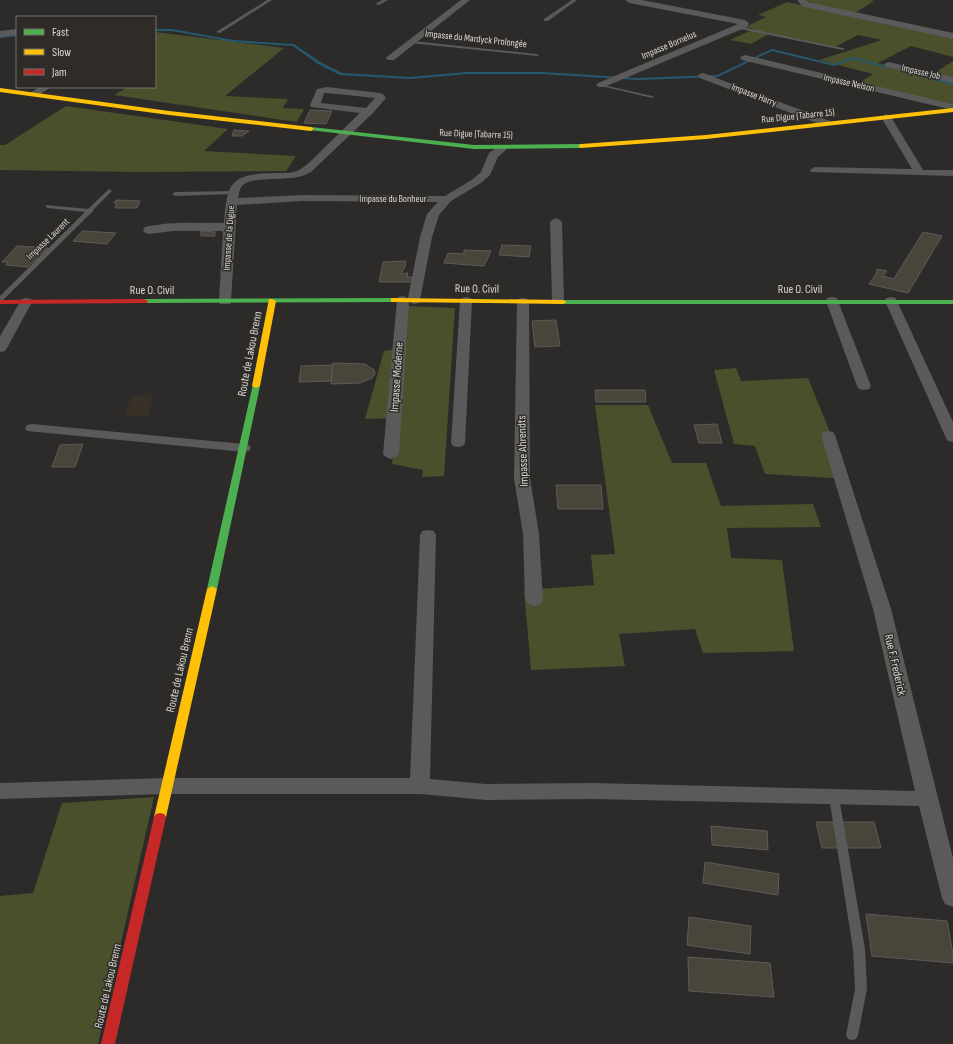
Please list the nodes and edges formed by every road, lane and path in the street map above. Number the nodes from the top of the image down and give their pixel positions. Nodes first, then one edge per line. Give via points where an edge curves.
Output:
1 (270, 0) edge
2 (386, 0) edge
3 (466, 0) edge
4 (575, 0) edge
5 (629, 0) edge
6 (801, 0) edge
7 (378, 4) dead end
8 (546, 20) dead end
9 (741, 26) junction
10 (16, 32) edge
11 (218, 32) dead end
12 (0, 34) edge
13 (953, 36) edge
14 (412, 42) junction
15 (843, 49) dead end
16 (537, 55) dead end
17 (391, 58) dead end
18 (744, 58) dead end
19 (888, 65) dead end
20 (703, 76) dead end
21 (953, 80) edge
22 (601, 85) joint
23 (44, 88) edge
24 (0, 90) edge
25 (34, 94) junction
26 (652, 97) dead end
27 (953, 108) edge
28 (369, 111) junction
29 (886, 117) junction
30 (826, 123) junction
31 (347, 132) junction
32 (504, 146) junction
33 (815, 170) dead end
34 (920, 173) junction
35 (953, 173) edge
36 (109, 191) dead end
37 (175, 194) dead end
38 (232, 197) junction
39 (447, 199) junction
40 (48, 206) dead end
41 (91, 211) junction
42 (556, 222) dead end
43 (230, 228) junction
44 (149, 230) dead end
45 (272, 300) junction
46 (408, 300) junction
47 (0, 301) edge
48 (225, 301) junction
49 (466, 301) junction
50 (558, 301) junction
51 (832, 301) junction
52 (891, 301) junction
53 (26, 302) junction
54 (523, 302) junction
55 (953, 302) edge
56 (0, 348) edge
57 (864, 386) dead end
58 (32, 428) dead end
59 (828, 435) dead end
60 (953, 438) edge
61 (458, 443) dead end
62 (244, 448) junction
63 (391, 454) dead end
64 (428, 535) dead end
65 (534, 600) dead end
66 (166, 786) junction
67 (420, 786) junction
68 (0, 791) edge
69 (834, 797) junction
70 (927, 799) junction
71 (953, 898) edge
72 (852, 1035) dead end
73 (108, 1044) edge

1 - 11 lane
2 - 7 lane
3 - 14 street
4 - 8 lane
5 - 9 street via 742,21 745,23
6 - 13 street via 813,6
9 - 15 lane
9 - 22 street, Impasse Bornelus
10 - 12 street
14 - 16 lane, Impasse du Mardyck Prolongée
14 - 17 street
18 - 27 street, Impasse Nelson
19 - 21 street, Impasse Job
20 - 30 street, Impasse Harry
22 - 26 lane
23 - 25 street
24 - 25 street, Rue Digue (Tabarre 15)
25 - 31 street, Rue Digue (Tabarre 15) via 169,113
27 - 29 street, Rue Digue (Tabarre 15)
28 - 28 street, Impasse de la Digue via 381,97 322,90 315,105
28 - 31 street, Impasse de la Digue
29 - 30 street, Rue Digue (Tabarre 15)
29 - 34 street
30 - 32 street, Rue Digue (Tabarre 15) via 691,138 577,146
31 - 32 street, Rue Digue (Tabarre 15) via 428,143 474,147
31 - 38 street, Impasse de la Digue via 310,168 300,174 242,181 236,186
32 - 39 street via 493,155 486,173
33 - 34 street
34 - 35 street
36 - 41 lane, Impasse Laurent
37 - 38 lane
38 - 39 street, Impasse du Bonheur
38 - 43 street, Impasse de la Digue
39 - 46 street, Impasse du Bonheur via 433,214
40 - 41 lane
41 - 47 lane, Impasse Laurent
42 - 50 street
43 - 44 street via 173,227
43 - 48 street, Impasse de la Digue
45 - 46 street, Rue O. Civil
45 - 48 street, Rue O. Civil
45 - 62 street, Route de Lakou Brenn
46 - 49 street, Rue O. Civil
46 - 63 street, Impasse Moderne
47 - 53 street, Rue O. Civil
48 - 53 street, Rue O. Civil
49 - 54 street, Rue O. Civil
49 - 61 street
50 - 51 street, Rue O. Civil
50 - 54 street, Rue O. Civil
51 - 52 street, Rue O. Civil
51 - 57 street
52 - 55 street, Rue O. Civil
52 - 60 street
53 - 56 street
54 - 65 street, Impasse Ahrendts via 522,478 531,534
58 - 62 street
59 - 70 street, Rue F. Frederick via 882,609
62 - 66 street, Route de Lakou Brenn
64 - 67 street
66 - 67 street
66 - 68 street
66 - 73 street, Route de Lakou Brenn
67 - 69 street via 486,792 593,791
69 - 70 street
69 - 72 lane via 859,949 861,989
70 - 71 street, Rue F. Frederick

